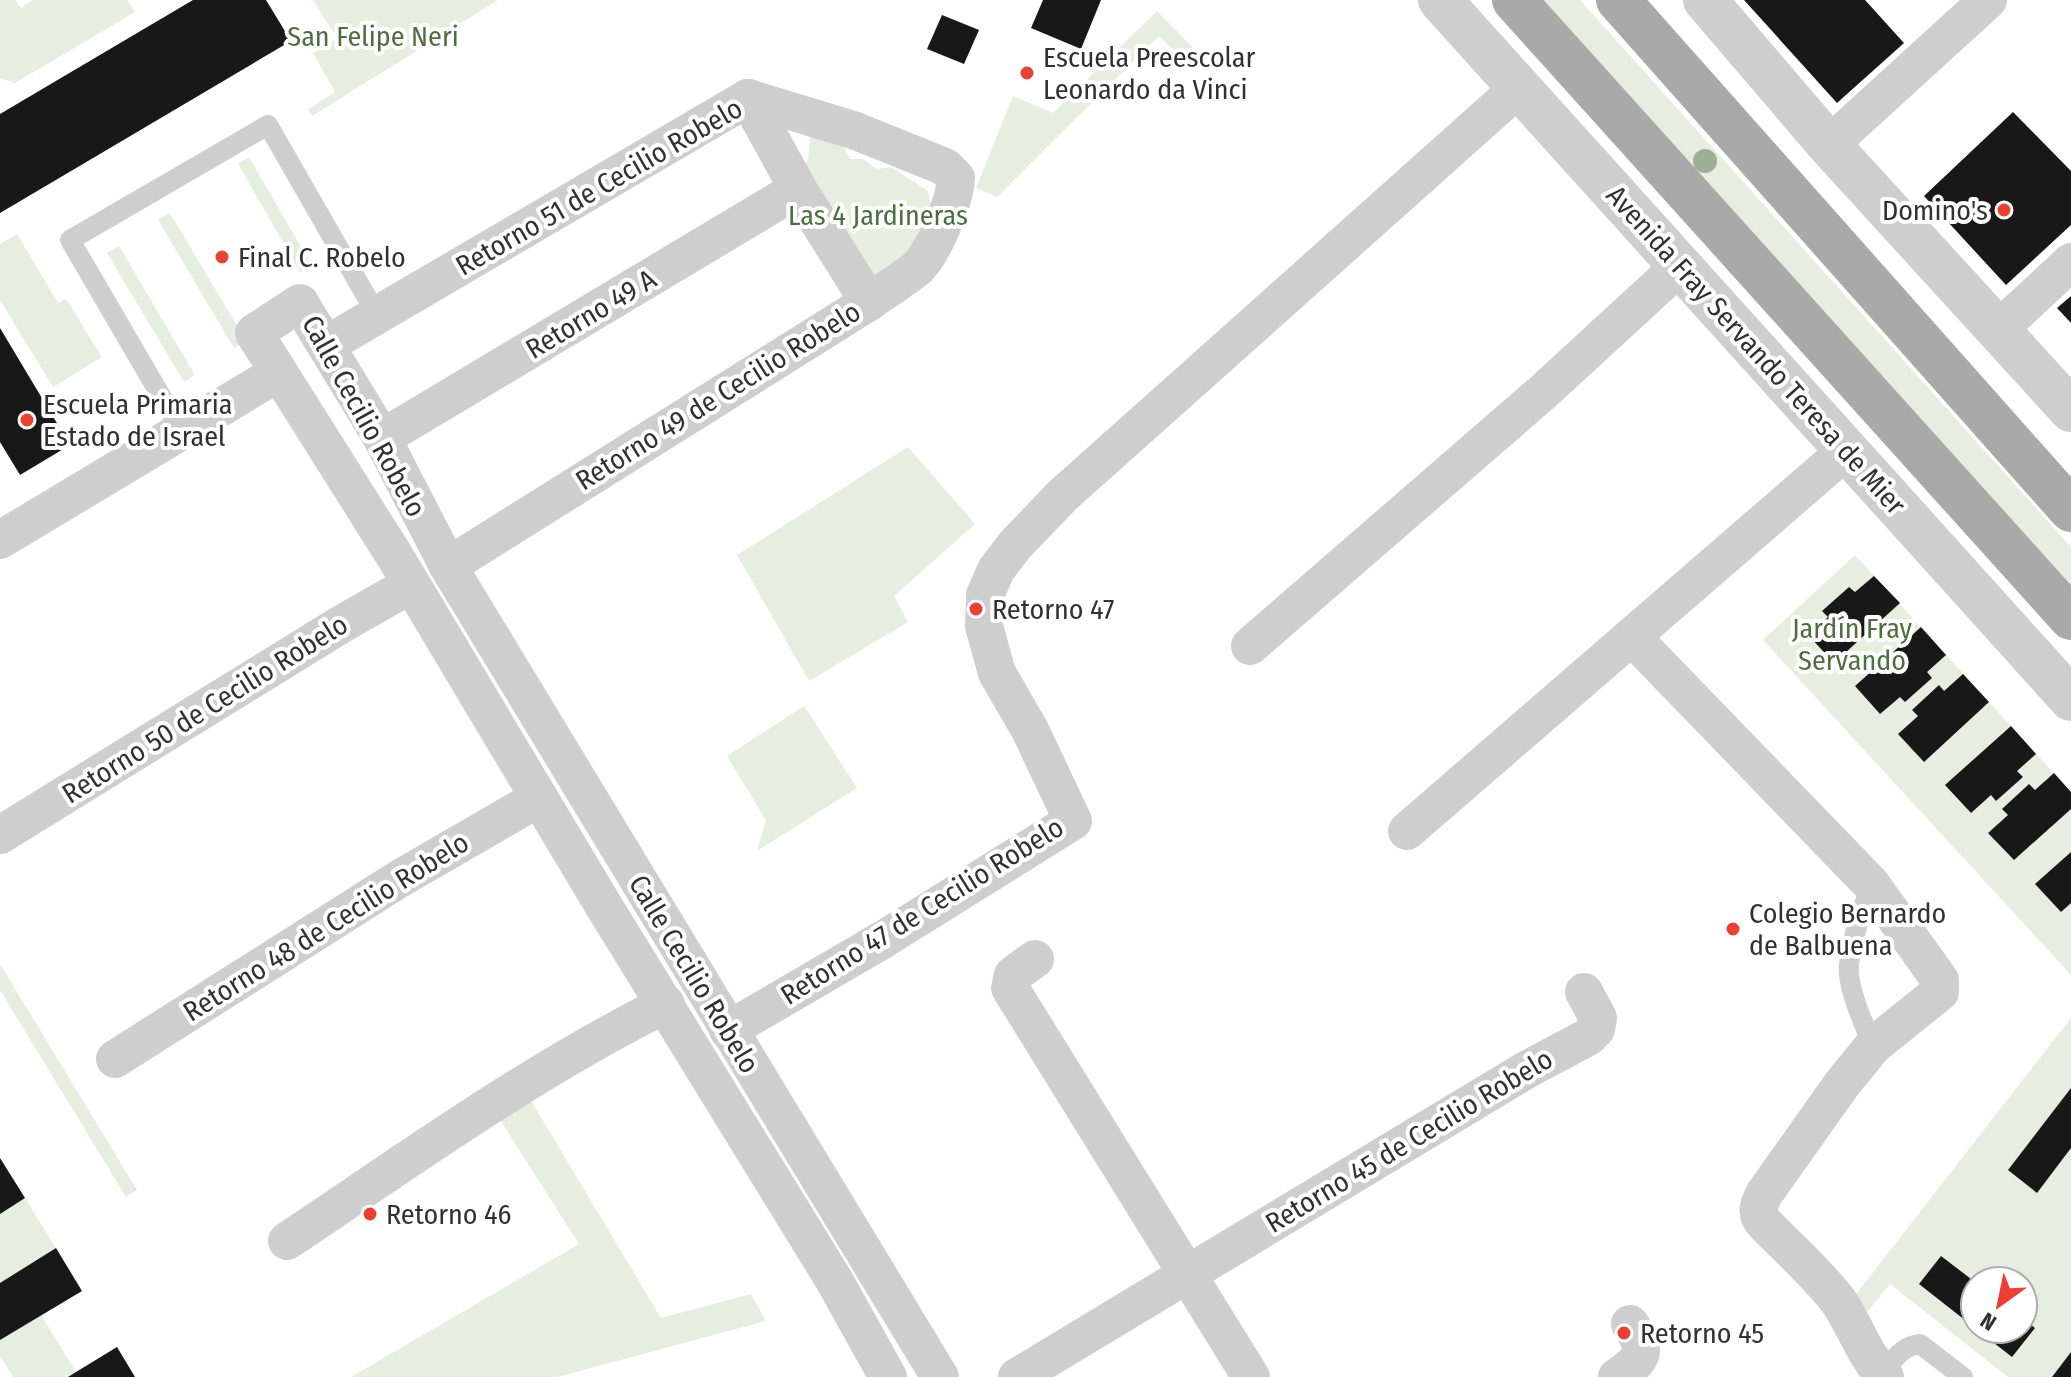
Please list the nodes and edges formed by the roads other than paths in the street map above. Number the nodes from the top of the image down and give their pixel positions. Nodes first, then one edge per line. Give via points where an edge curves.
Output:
1 (1440, 0) edge
2 (1514, 0) edge
3 (1618, 0) edge
4 (1705, 0) edge
5 (1988, 0) edge
6 (1520, 87) junction
7 (748, 98) junction
8 (1829, 145) junction
9 (798, 189) junction
10 (2071, 262) edge
11 (1680, 266) junction
12 (869, 302) junction
13 (377, 315) junction
14 (1999, 329) junction
15 (326, 345) junction
16 (278, 373) junction
17 (2071, 410) edge
18 (182, 432) junction
19 (382, 438) junction
20 (1847, 450) junction
21 (2071, 510) edge
22 (0, 540) edge
23 (448, 566) junction
24 (410, 585) junction
25 (2071, 618) edge
26 (1633, 638) junction
27 (1250, 646) dead end
28 (2071, 699) edge
29 (539, 798) junction
30 (1407, 831) dead end
31 (0, 835) edge
32 (640, 883) junction
33 (1871, 884) junction
34 (602, 903) junction
35 (1035, 959) dead end
36 (1584, 992) dead end
37 (666, 1004) junction
38 (728, 1030) junction
39 (1873, 1046) junction
40 (115, 1059) dead end
41 (287, 1241) dead end
42 (1186, 1275) junction
43 (1630, 1324) dead end
44 (1883, 1376) edge
45 (888, 1377) edge
46 (940, 1377) edge
47 (1017, 1377) edge
48 (1251, 1377) edge
49 (1617, 1377) edge
50 (1963, 1377) edge

1 - 6 street, Avenida Fray Servando Teresa de Mier
2 - 25 main road, Avenida Fray Servando Teresa de Mier
3 - 21 main road
4 - 8 street
5 - 8 street
6 - 11 street, Avenida Fray Servando Teresa de Mier
6 - 38 street, Retorno 47 de Cecilio Robelo via 1062,496 996,570 985,595 984,626 997,673 1073,821
7 - 9 street, Retorno 49 de Cecilio Robelo
7 - 12 street, Retorno 51 de Cecilio Robelo via 856,131 945,167 956,178 956,190 927,255
7 - 13 street, Retorno 51 de Cecilio Robelo
8 - 14 street
9 - 12 street, Retorno 49 de Cecilio Robelo
9 - 19 street, Retorno 49 A
10 - 14 street
11 - 20 street, Avenida Fray Servando Teresa de Mier
11 - 27 street
12 - 23 street, Retorno 49 de Cecilio Robelo
13 - 15 street, Retorno 51 de Cecilio Robelo
13 - 18 lane via 268,125 70,240
14 - 17 street
15 - 16 street, Calle Cecilio Robelo via 300,303 254,333
15 - 19 street, Calle Cecilio Robelo
16 - 18 street
16 - 24 street, Calle Cecilio Robelo
18 - 22 street
19 - 23 street, Calle Cecilio Robelo
20 - 26 street
20 - 28 street, Avenida Fray Servando Teresa de Mier
23 - 32 street, Calle Cecilio Robelo
24 - 29 street, Calle Cecilio Robelo
24 - 31 street, Retorno 50 de Cecilio Robelo
26 - 30 street
26 - 33 street
29 - 34 street, Calle Cecilio Robelo
29 - 40 street, Retorno 48 de Cecilio Robelo via 399,879
32 - 34 street
32 - 38 street, Calle Cecilio Robelo
33 - 39 lane via 1849,973
33 - 39 street via 1940,980 1940,992
34 - 37 street, Calle Cecilio Robelo
35 - 42 street via 1013,975 1010,988
36 - 42 street, Retorno 45 de Cecilio Robelo via 1598,1018 1588,1037
37 - 41 street via 509,1093
37 - 45 street, Calle Cecilio Robelo
38 - 46 street, Calle Cecilio Robelo
39 - 44 street via 1764,1194 1758,1210 1759,1218 1836,1299
42 - 47 street, Retorno 45 de Cecilio Robelo
42 - 48 street
43 - 49 street via 1642,1348 1640,1358
44 - 50 lane via 1900,1352 1920,1344

